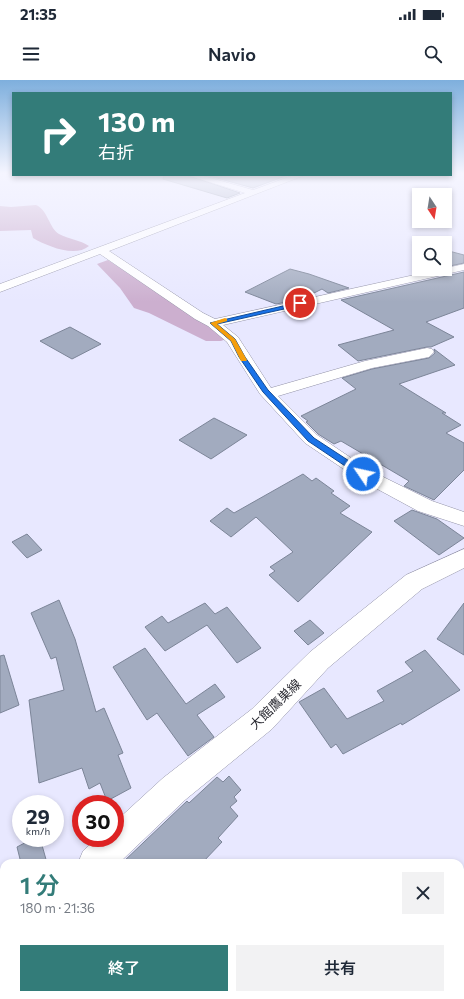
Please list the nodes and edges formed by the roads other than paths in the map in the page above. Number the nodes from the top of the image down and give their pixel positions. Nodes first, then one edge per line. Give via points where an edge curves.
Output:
1 (190, 217) edge
2 (101, 250) junction
3 (464, 267) edge
4 (0, 288) edge
5 (213, 323) junction
6 (427, 352) dead end
7 (268, 394) junction
8 (464, 518) edge
9 (464, 558) edge
10 (99, 859) edge

1 - 2 street
2 - 4 street
2 - 5 street
3 - 5 street
5 - 7 street via 233,340
6 - 7 street via 370,364
7 - 8 street via 311,440 363,474 425,506
9 - 10 main road, 大館鷹巣線 via 414,582 331,651 262,719 174,789

